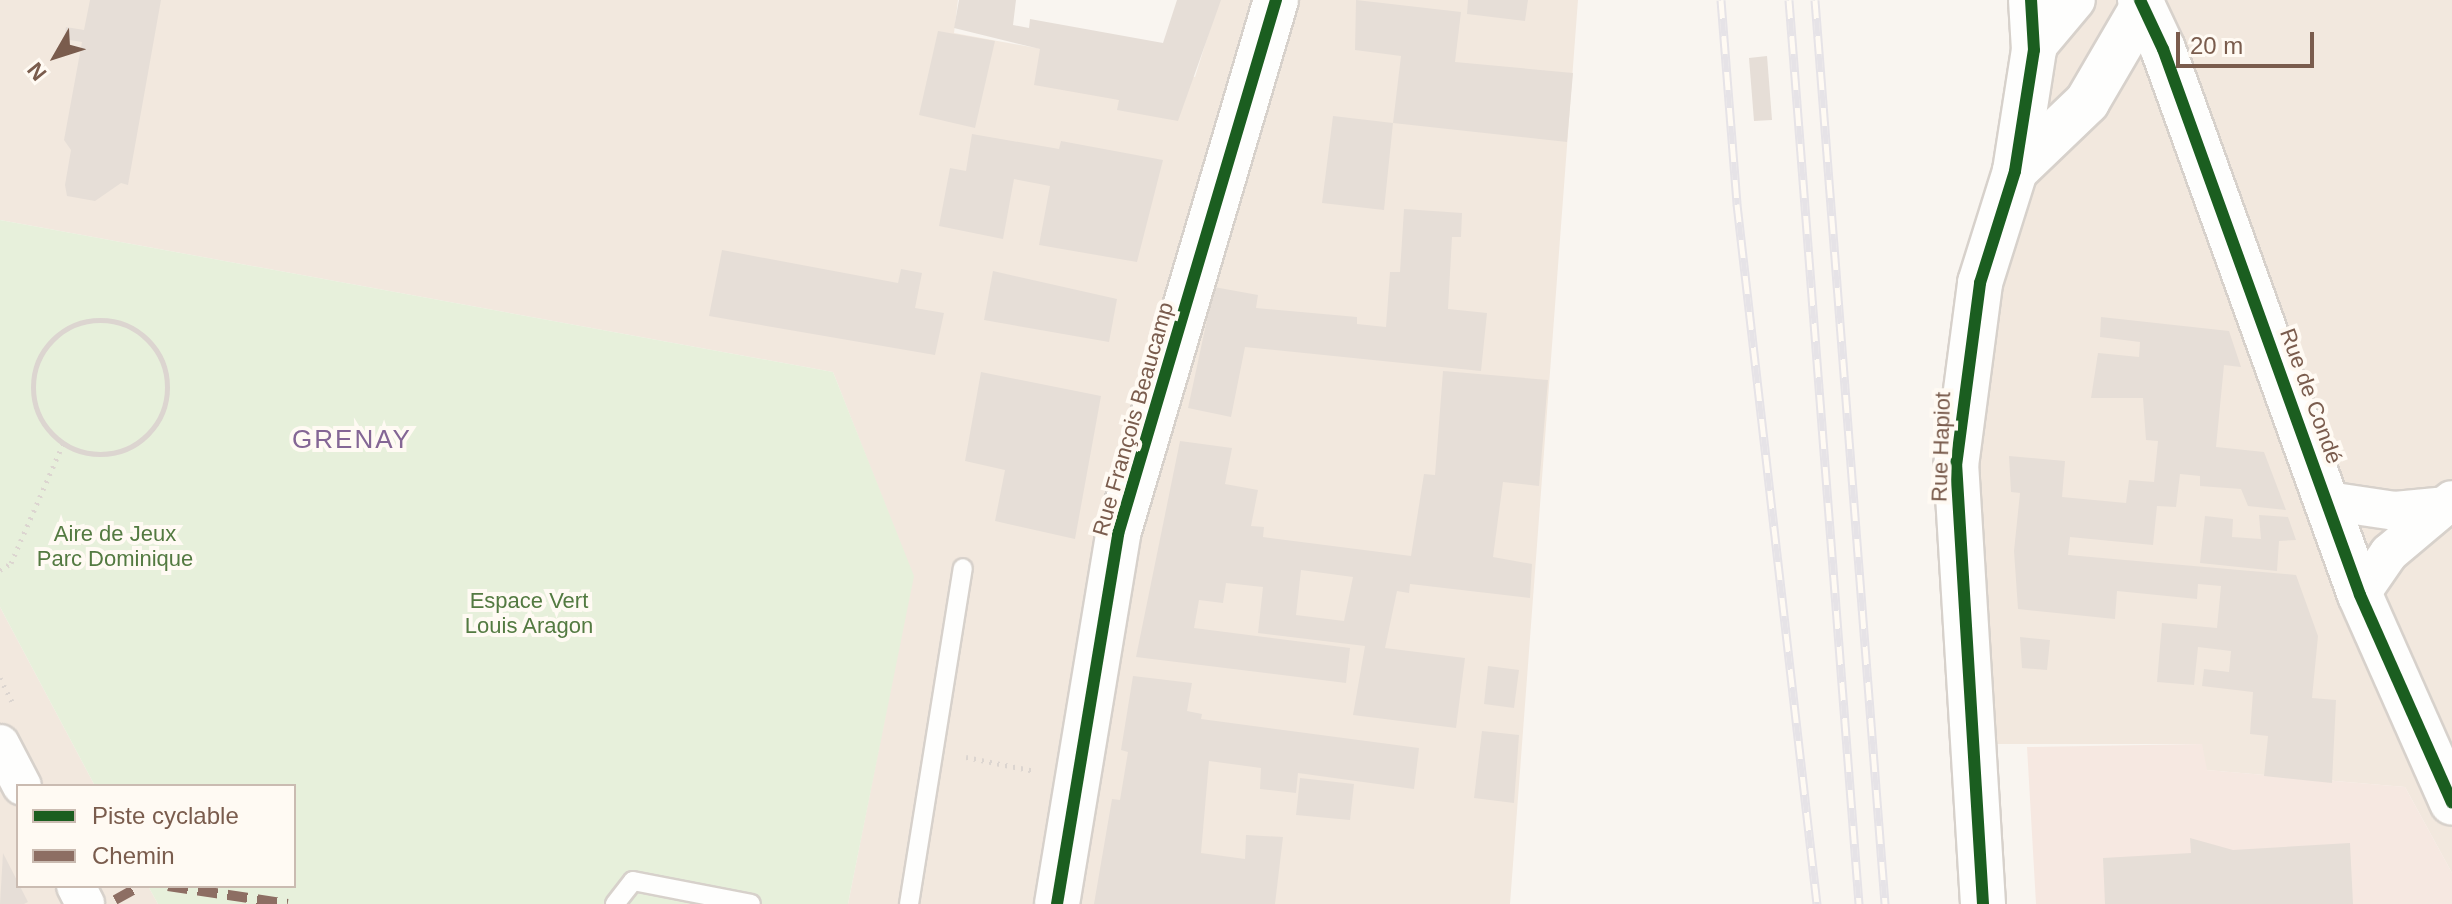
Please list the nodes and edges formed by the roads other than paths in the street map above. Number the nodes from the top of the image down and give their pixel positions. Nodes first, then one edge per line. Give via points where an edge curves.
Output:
1 (1276, 0) edge
2 (2031, 0) edge
3 (2076, 0) edge
4 (2142, 3) edge
5 (2034, 50) junction
6 (2015, 171) junction
7 (2328, 501) junction
8 (2448, 503) edge
9 (963, 568) dead end
10 (2360, 595) junction
11 (0, 744) edge
12 (21, 784) edge
13 (2452, 803) edge
14 (615, 904) edge
15 (751, 904) edge
16 (909, 904) edge
17 (1057, 904) edge
18 (1983, 904) edge

1 - 17 street, Rue François Beaucamp via 1118,534
2 - 5 street, Rue Hapiot
3 - 5 street
4 - 6 street, Rue Hapiot via 2087,102
4 - 7 street, Rue de Condé
5 - 6 street, Rue Hapiot
6 - 18 street, Rue Hapiot via 1980,283 1956,466
7 - 8 street via 2395,511
7 - 10 street, Rue de Condé
8 - 10 street via 2377,565
9 - 16 lane
10 - 13 street, Rue de Condé
11 - 12 street
14 - 15 lane via 633,881

